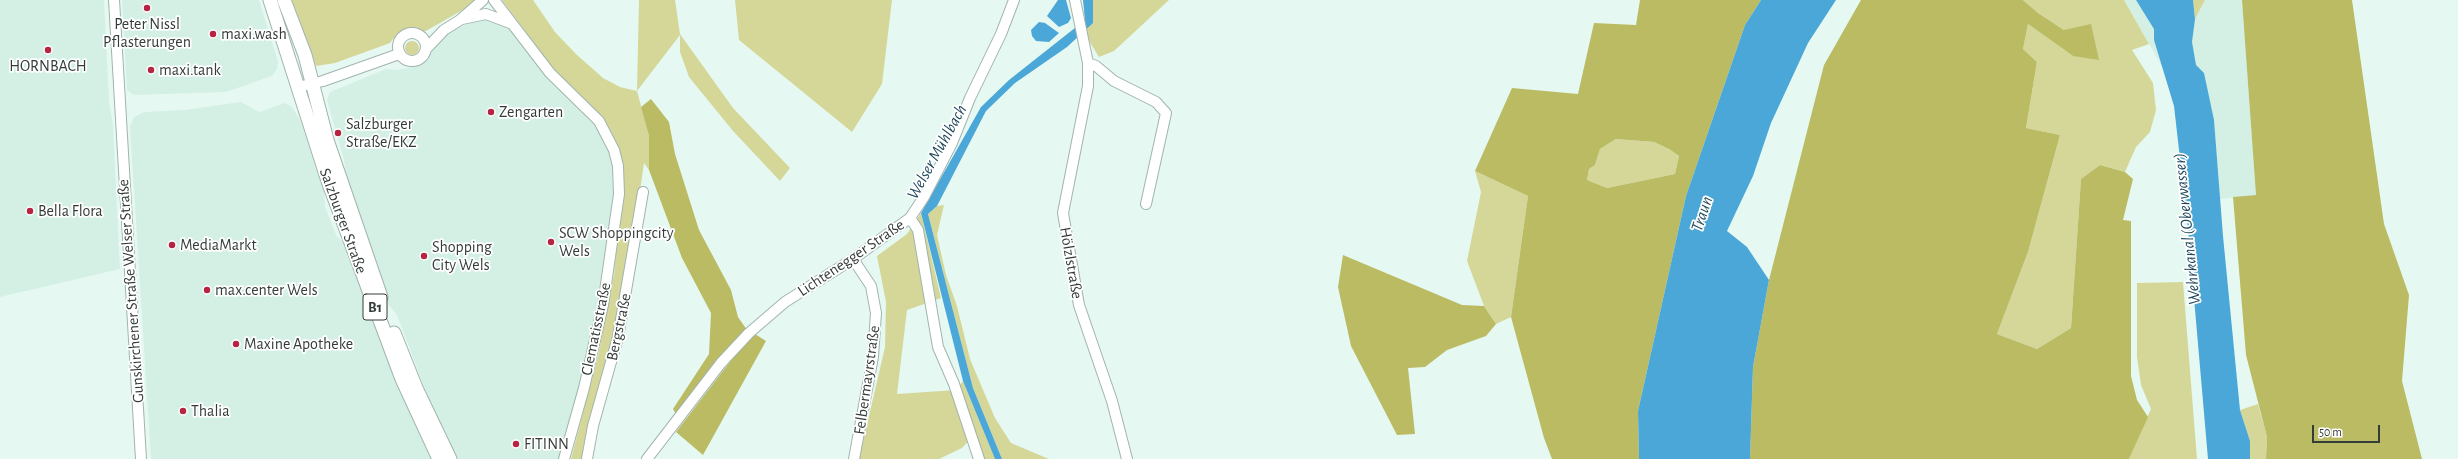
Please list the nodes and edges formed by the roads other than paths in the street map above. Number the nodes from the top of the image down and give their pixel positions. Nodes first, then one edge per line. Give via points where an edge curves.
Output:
1 (114, 0) edge
2 (270, 0) edge
3 (284, 0) edge
4 (482, 0) edge
5 (1014, 0) edge
6 (1075, 0) edge
7 (495, 1) edge
8 (486, 14) junction
9 (460, 20) junction
10 (510, 23) junction
11 (444, 30) junction
12 (420, 35) junction
13 (426, 49) junction
14 (399, 54) junction
15 (1088, 63) junction
16 (314, 83) junction
17 (298, 87) junction
18 (643, 192) dead end
19 (1146, 204) dead end
20 (910, 218) junction
21 (853, 259) junction
22 (141, 459) edge
23 (439, 459) edge
24 (450, 459) edge
25 (564, 459) edge
26 (587, 459) edge
27 (647, 459) edge
28 (854, 459) edge
29 (979, 459) edge
30 (1127, 459) edge

1 - 22 street, Gunskirchener Straße Welser Straße
2 - 17 main road, Salzburger Straße / B1
3 - 16 main road, Salzburger Straße / B1
4 - 9 street
5 - 20 street, Lichtenegger Straße via 952,143
6 - 15 street, Hölzlstraße
7 - 8 street
7 - 10 street, Clematisstraße
8 - 9 street
8 - 10 street
9 - 11 street
10 - 25 street, Clematisstraße via 550,73 599,121 614,150 618,166 619,194 603,305
11 - 12 street
11 - 13 street
12 - 13 street via 424,39
12 - 14 street via 413,33 403,36 398,48
13 - 14 street via 424,55 414,61
14 - 16 street
15 - 19 street via 1156,102 1166,113
15 - 30 street, Hölzlstraße via 1088,86 1063,213 1079,305 1112,401
16 - 17 street
16 - 24 main road, Salzburger Straße / B1 via 327,140 359,239 416,388
17 - 23 main road, Salzburger Straße / B1 via 328,180 384,330
18 - 26 street, Bergstraße via 618,337 593,426
20 - 21 street, Lichtenegger Straße
20 - 29 street via 918,230 938,346 954,384
21 - 27 street, Lichtenegger Straße via 785,302 748,333 721,363
21 - 28 street, Felbermayrstraße via 871,286 876,313 873,357

